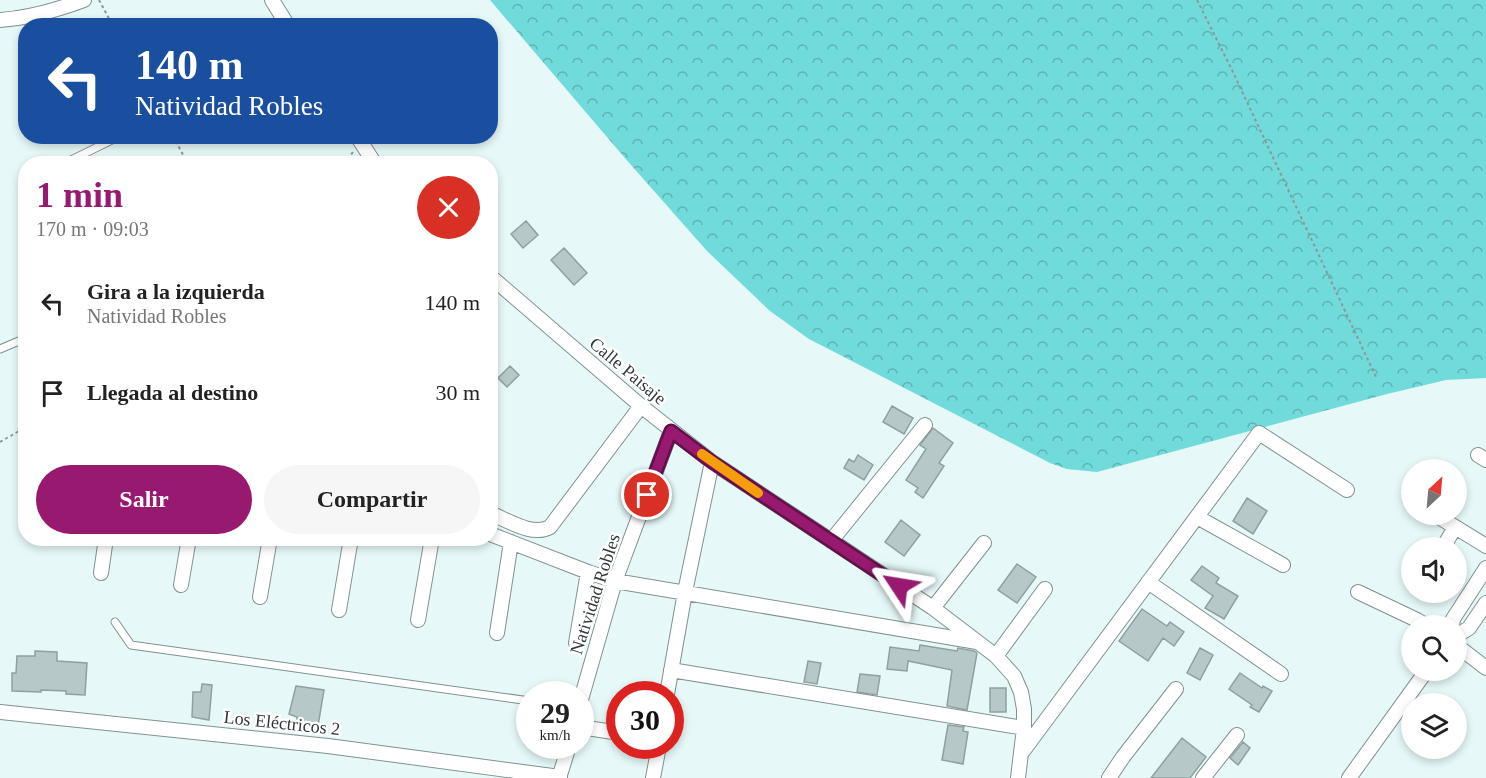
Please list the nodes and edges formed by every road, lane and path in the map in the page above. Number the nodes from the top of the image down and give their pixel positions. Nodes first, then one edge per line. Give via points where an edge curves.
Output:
1 (84, 0) edge
2 (99, 0) edge
3 (272, 0) edge
4 (1197, 0) edge
5 (62, 4) edge
6 (109, 18) edge
7 (283, 18) edge
8 (0, 20) edge
9 (104, 144) edge
10 (79, 156) edge
11 (498, 283) edge
12 (18, 341) edge
13 (0, 349) edge
14 (1377, 379) dead end
15 (641, 406) junction
16 (925, 425) dead end
17 (671, 431) junction
18 (18, 432) edge
19 (0, 442) edge
20 (712, 462) junction
21 (1347, 490) dead end
22 (498, 516) edge
23 (1197, 517) junction
24 (1452, 525) edge
25 (1455, 527) junction
26 (498, 537) edge
27 (1449, 537) edge
28 (831, 541) junction
29 (511, 542) junction
30 (984, 543) dead end
31 (105, 546) edge
32 (188, 546) edge
33 (269, 546) edge
34 (350, 546) edge
35 (431, 546) edge
36 (1486, 546) edge
37 (1283, 565) dead end
38 (1486, 568) edge
39 (588, 572) junction
40 (101, 573) dead end
41 (615, 580) junction
42 (1148, 582) junction
43 (182, 585) dead end
44 (1045, 589) dead end
45 (685, 592) junction
46 (1358, 592) dead end
47 (260, 597) dead end
48 (1486, 603) edge
49 (933, 608) junction
50 (339, 610) dead end
51 (1406, 615) edge
52 (1457, 615) edge
53 (418, 620) dead end
54 (115, 622) dead end
55 (1467, 629) edge
56 (497, 633) dead end
57 (576, 643) dead end
58 (979, 643) junction
59 (1467, 653) edge
60 (996, 656) junction
61 (1486, 668) edge
62 (672, 670) junction
63 (1281, 674) dead end
64 (586, 681) edge
65 (670, 681) edge
66 (1420, 681) edge
67 (1176, 689) dead end
68 (516, 699) edge
69 (0, 712) edge
70 (1024, 728) junction
71 (1237, 735) dead end
72 (1021, 753) junction
73 (565, 759) edge
74 (657, 759) edge
75 (1211, 776) edge
76 (560, 777) edge
77 (653, 778) edge
78 (1018, 778) edge
79 (1109, 778) edge
80 (1349, 778) edge

1 - 5 street
2 - 6 path
3 - 7 street
4 - 14 path
5 - 8 street via 33,15
9 - 10 lane
11 - 15 street, Calle Paisaje
12 - 13 lane
15 - 17 street, Calle Paisaje
15 - 22 street via 550,527 532,530
16 - 28 street
17 - 20 street, Calle Paisaje
17 - 41 street, Natividad Robles
18 - 19 path
20 - 28 street, Calle Paisaje
20 - 45 street
21 - 23 street via 1258,433
23 - 37 street
23 - 42 street
24 - 25 street
25 - 27 street
25 - 36 street
26 - 29 street
28 - 49 street, Calle Paisaje
29 - 39 street
29 - 56 street
30 - 49 street
31 - 40 street
32 - 43 street
33 - 47 street
34 - 50 street
35 - 53 street
38 - 52 street
39 - 41 street
39 - 57 street
41 - 45 street
41 - 64 street, Natividad Robles
42 - 63 street
42 - 72 street
44 - 60 street
45 - 58 street
45 - 62 street
46 - 51 street
48 - 55 street
49 - 58 street, Calle Paisaje
54 - 68 lane via 131,645
58 - 60 street, Calle Paisaje
59 - 61 street
60 - 70 street, Calle Paisaje via 1014,676 1021,692
62 - 65 street
62 - 70 street
66 - 80 street
67 - 79 street
69 - 76 street, Los Eléctricos 2 via 328,746
70 - 72 street, Calle Paisaje
71 - 75 street
72 - 78 street, Calle Paisaje
73 - 76 street
74 - 77 street

